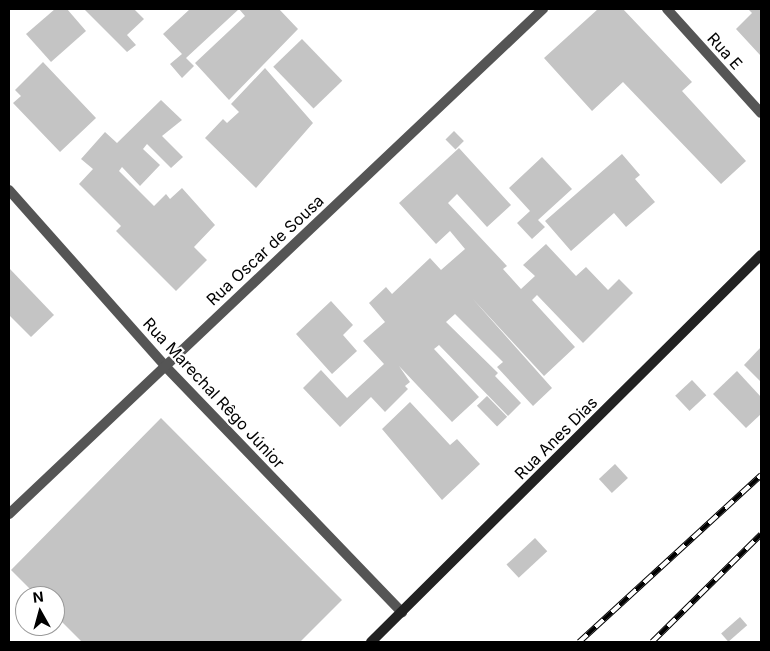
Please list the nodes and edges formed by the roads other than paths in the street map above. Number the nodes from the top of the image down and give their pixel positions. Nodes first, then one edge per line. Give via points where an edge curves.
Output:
1 (543, 9) edge
2 (667, 9) edge
3 (761, 113) edge
4 (9, 190) edge
5 (761, 255) edge
6 (165, 366) junction
7 (9, 514) edge
8 (402, 612) junction
9 (371, 642) edge

1 - 6 street, Rua Oscar de Sousa
2 - 3 street, Rua E
4 - 6 street, Rua Marechal Rêgo Júnior
5 - 8 street, Rua Anes Dias
6 - 7 street, Rua Oscar de Sousa
6 - 8 street, Rua Marechal Rêgo Júnior
8 - 9 street, Rua Anes Dias

